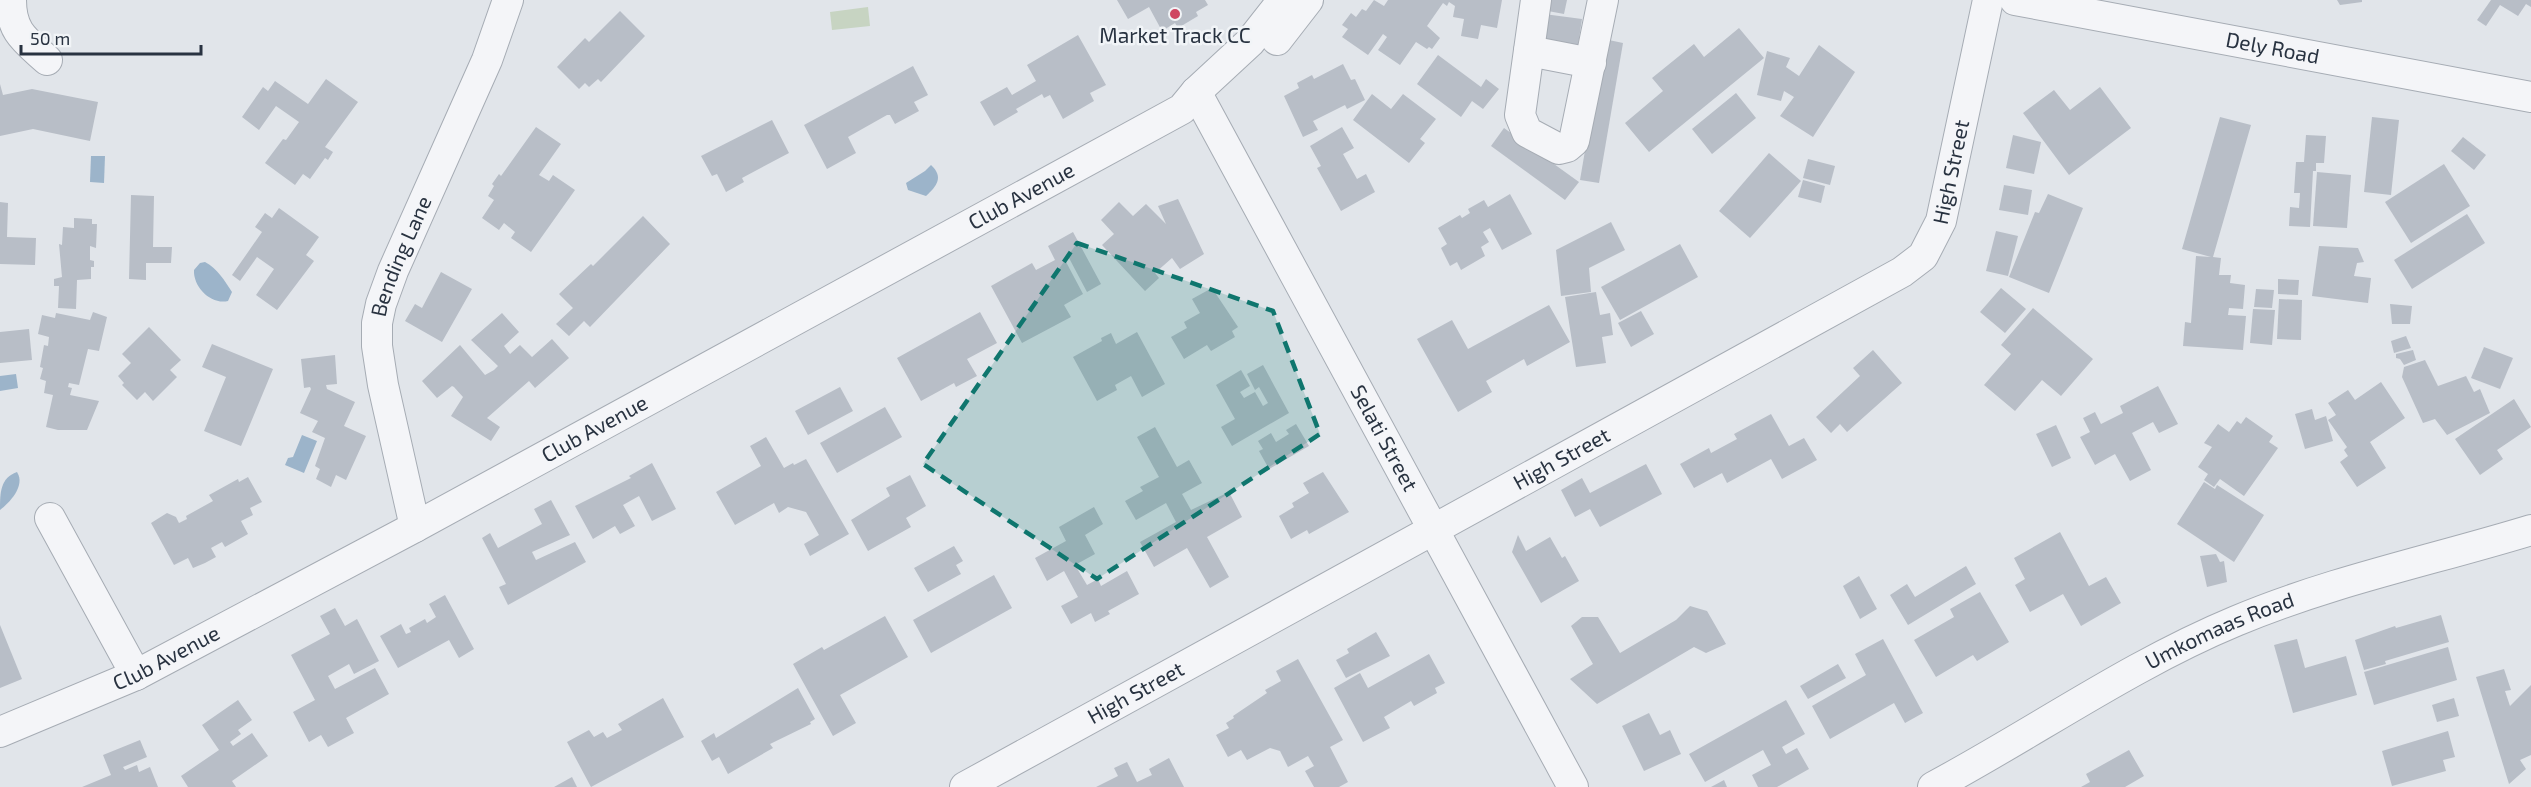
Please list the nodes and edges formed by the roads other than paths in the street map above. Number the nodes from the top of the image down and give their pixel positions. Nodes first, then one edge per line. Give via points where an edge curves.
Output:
1 (11, 0) edge
2 (508, 0) edge
3 (1283, 0) edge
4 (1308, 0) edge
5 (1536, 0) edge
6 (1603, 0) edge
7 (1988, 0) edge
8 (2015, 0) edge
9 (1529, 51) junction
10 (47, 60) dead end
11 (1591, 63) junction
12 (2531, 97) edge
13 (1194, 103) junction
14 (50, 518) dead end
15 (415, 527) junction
16 (1432, 530) junction
17 (2531, 530) edge
18 (136, 675) junction
19 (0, 732) edge
20 (965, 787) edge
21 (1572, 787) edge
22 (1933, 787) edge

1 - 10 street via 16,29
2 - 15 street, Bending Lane via 487,60 393,271 377,323 383,385
3 - 13 street, Club Avenue
4 - 13 street, Club Avenue via 1266,53 1220,98
5 - 9 street
6 - 11 street
7 - 16 street, High Street via 1941,221 1923,256 1902,272
8 - 12 street, Dely Road
9 - 11 street
9 - 11 street via 1520,115 1527,132 1559,149 1574,141
13 - 15 street, Club Avenue
13 - 16 street, Selati Street
14 - 18 street
15 - 18 street, Club Avenue
16 - 20 street, High Street
16 - 21 street, Selati Street
17 - 22 street, Umkomaas Road via 2293,598 2235,621 2148,663
18 - 19 street, Club Avenue

